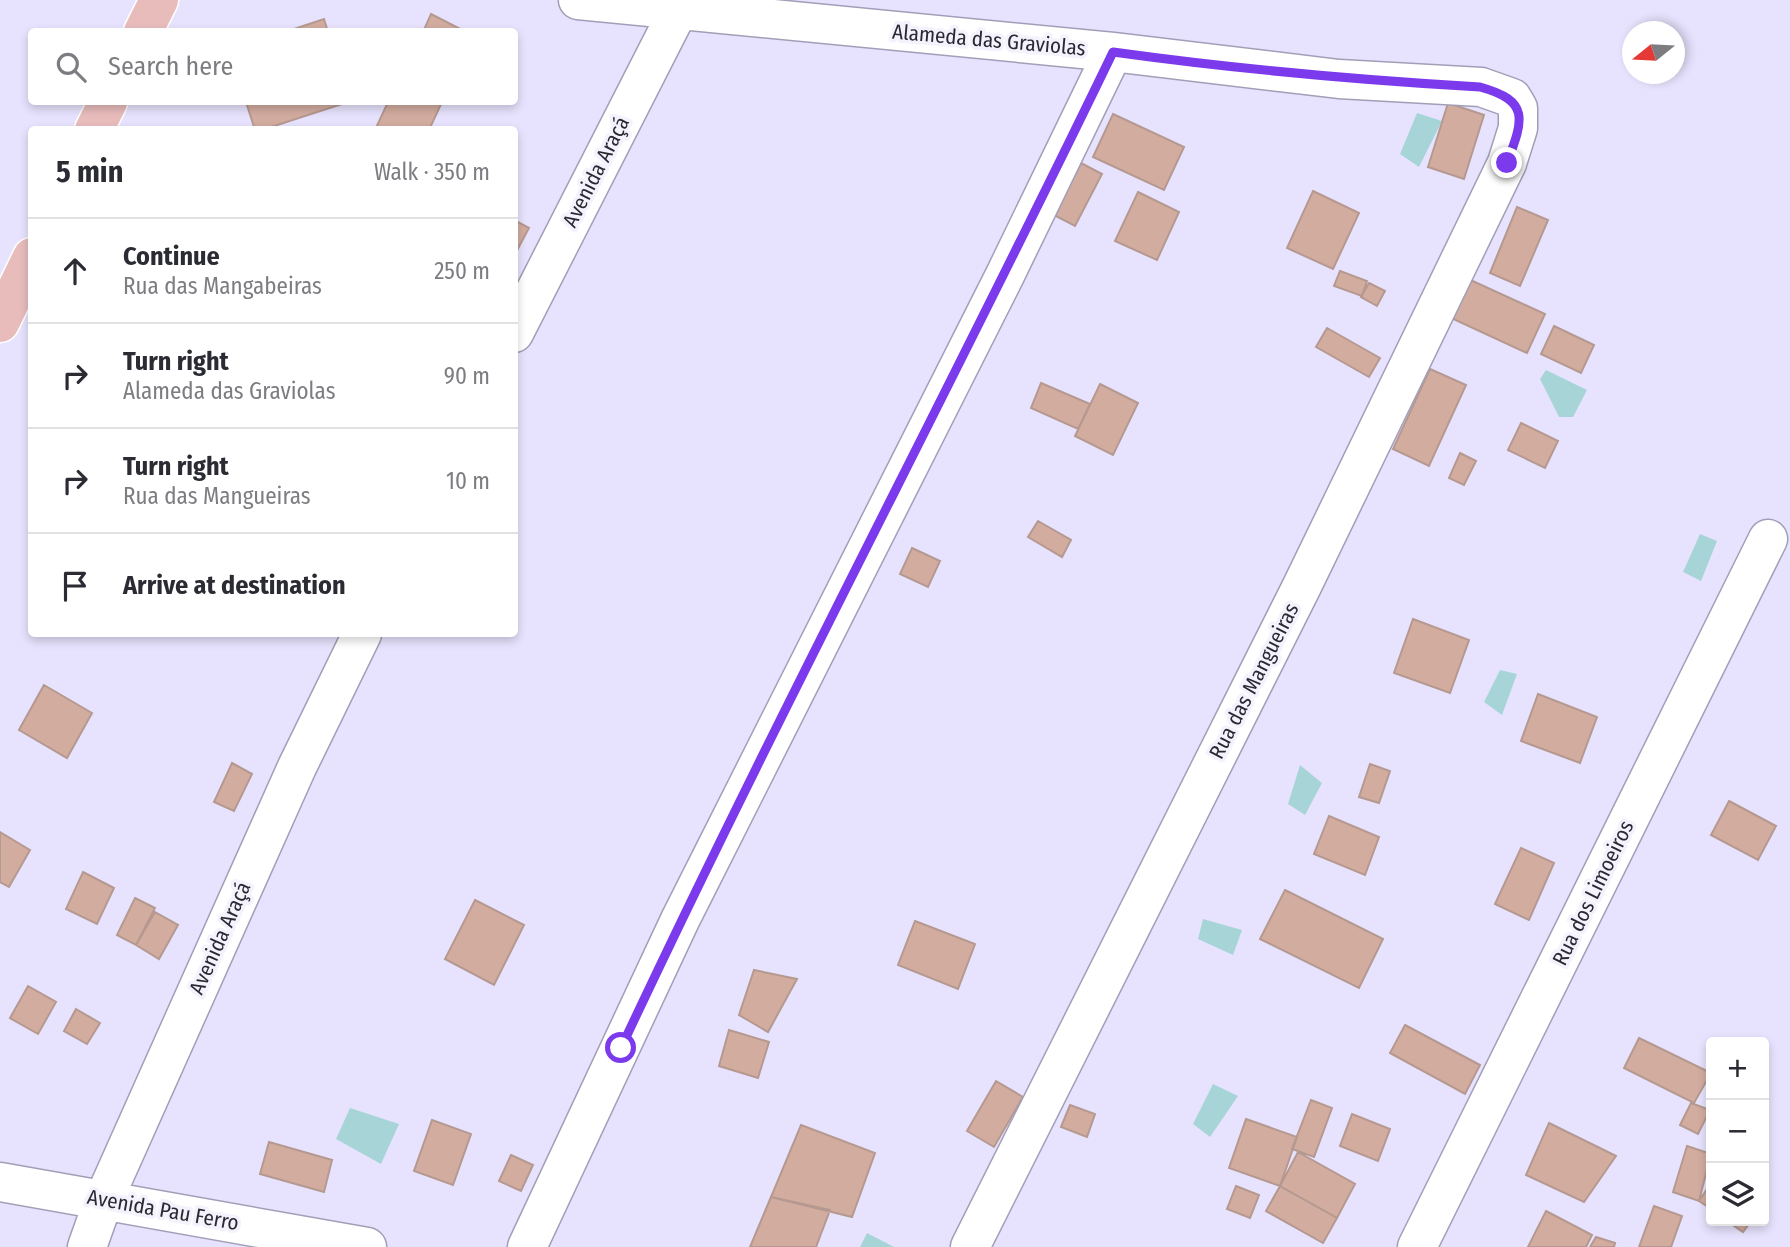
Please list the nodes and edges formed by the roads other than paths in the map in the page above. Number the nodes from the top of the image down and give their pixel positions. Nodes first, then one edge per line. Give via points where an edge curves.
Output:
1 (159, 0) edge
2 (578, 0) edge
3 (678, 11) junction
4 (145, 28) edge
5 (1113, 52) junction
6 (106, 105) edge
7 (1518, 108) joint
8 (96, 126) edge
9 (28, 265) edge
10 (0, 323) edge
11 (518, 325) edge
12 (1768, 539) dead end
13 (361, 637) edge
14 (0, 1182) edge
15 (104, 1199) junction
16 (87, 1247) edge
17 (367, 1247) edge
18 (527, 1247) edge
19 (970, 1247) edge
20 (1417, 1247) edge

1 - 4 main road
2 - 3 street, Alameda das Graviolas
3 - 5 street, Alameda das Graviolas
3 - 11 street, Avenida Araçá
5 - 7 street, Alameda das Graviolas via 1339,79 1480,87 1511,98
5 - 18 street via 680,920
6 - 8 main road
7 - 19 street, Rua das Mangueiras via 1513,145 1501,176 1302,586
9 - 10 main road
12 - 20 street, Rua dos Limoeiros
13 - 15 street, Avenida Araçá via 297,767
14 - 15 street, Avenida Pau Ferro
15 - 16 street, Avenida Araçá
15 - 17 street, Avenida Pau Ferro

